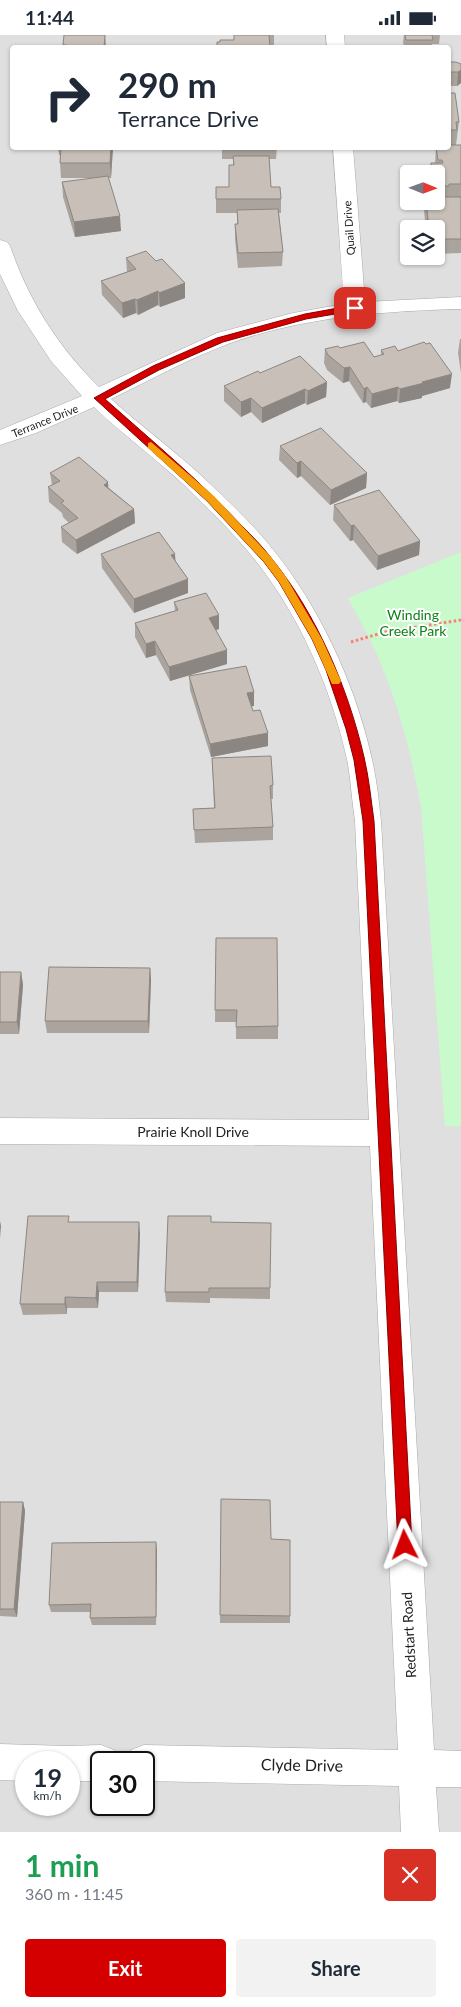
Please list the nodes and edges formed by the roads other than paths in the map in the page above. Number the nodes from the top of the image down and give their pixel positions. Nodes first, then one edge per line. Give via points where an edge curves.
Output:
1 (343, 150) edge
2 (0, 246) edge
3 (461, 303) edge
4 (355, 308) junction
5 (99, 398) junction
6 (0, 438) edge
7 (0, 1131) edge
8 (385, 1133) junction
9 (0, 1762) edge
10 (15, 1762) edge
11 (155, 1763) edge
12 (416, 1767) junction
13 (461, 1769) edge
14 (420, 1832) edge

1 - 4 street, Quail Drive
2 - 5 street, Redstart Road via 21,298 47,341 70,371
3 - 4 street, Terrance Drive
4 - 5 street, Terrance Drive via 305,316 220,340
5 - 6 street, Terrance Drive
5 - 8 street, Redstart Road via 198,487 268,560 322,650 347,713 359,760 368,821
7 - 8 street, Prairie Knoll Drive
8 - 12 street, Redstart Road
9 - 10 street
11 - 12 street, Clyde Drive
12 - 13 street, Clyde Drive
12 - 14 street, Redstart Road

